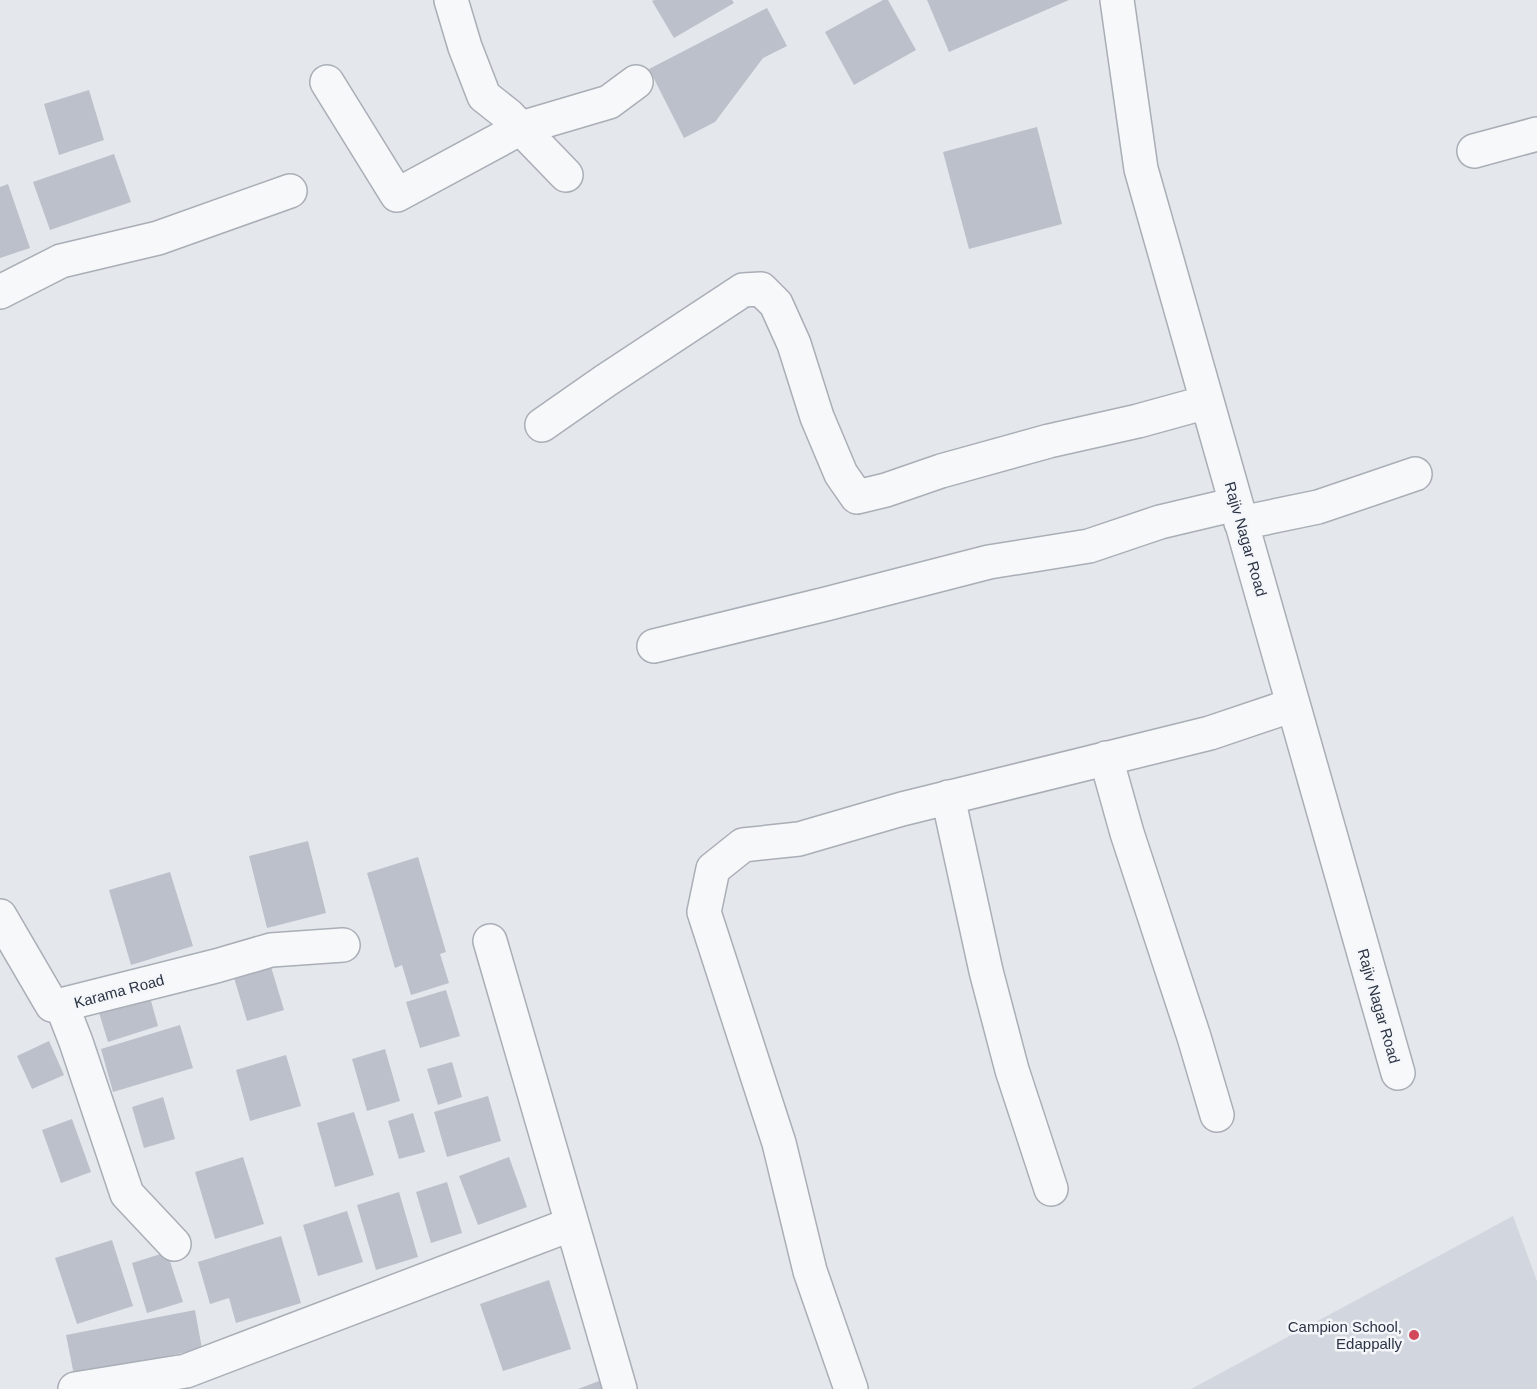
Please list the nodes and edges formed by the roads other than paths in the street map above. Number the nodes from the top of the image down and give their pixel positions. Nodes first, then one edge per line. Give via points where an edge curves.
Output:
1 (1117, 0) edge
2 (454, 1) edge
3 (327, 82) dead end
4 (636, 82) dead end
5 (521, 128) junction
6 (1537, 134) edge
7 (1474, 151) dead end
8 (566, 175) dead end
9 (290, 191) dead end
10 (0, 292) edge
11 (1208, 402) junction
12 (542, 424) dead end
13 (1415, 474) dead end
14 (1239, 513) junction
15 (654, 646) dead end
16 (1293, 705) junction
17 (1106, 758) junction
18 (948, 797) junction
19 (0, 916) edge
20 (490, 941) dead end
21 (343, 945) dead end
22 (62, 1006) junction
23 (1398, 1072) dead end
24 (1217, 1115) dead end
25 (1051, 1189) dead end
26 (572, 1224) junction
27 (174, 1244) dead end
28 (75, 1389) edge
29 (620, 1389) edge
30 (851, 1389) edge

1 - 11 street, Rajiv Nagar Road via 1141,169
2 - 5 street via 465,47 484,96
3 - 5 street via 397,195
4 - 5 street via 609,102
5 - 8 street
6 - 7 street
9 - 10 street via 158,238 61,261
11 - 12 street via 1049,441 857,497 841,474 817,417 794,344 776,304 761,289 743,290
11 - 14 street, Rajiv Nagar Road
13 - 14 street via 1318,507
14 - 15 street via 1160,522 1089,546 989,562
14 - 16 street, Rajiv Nagar Road
16 - 17 street via 1210,734
16 - 23 street, Rajiv Nagar Road
17 - 18 street
17 - 24 street
18 - 25 street via 1006,1048
18 - 30 street via 799,839 743,845 713,869 704,912 779,1143 810,1271
19 - 22 street, Karama Road via 49,1000
20 - 26 street
21 - 22 street, Karama Road via 271,950
22 - 27 street via 128,1194
26 - 28 street via 186,1371
26 - 29 street

